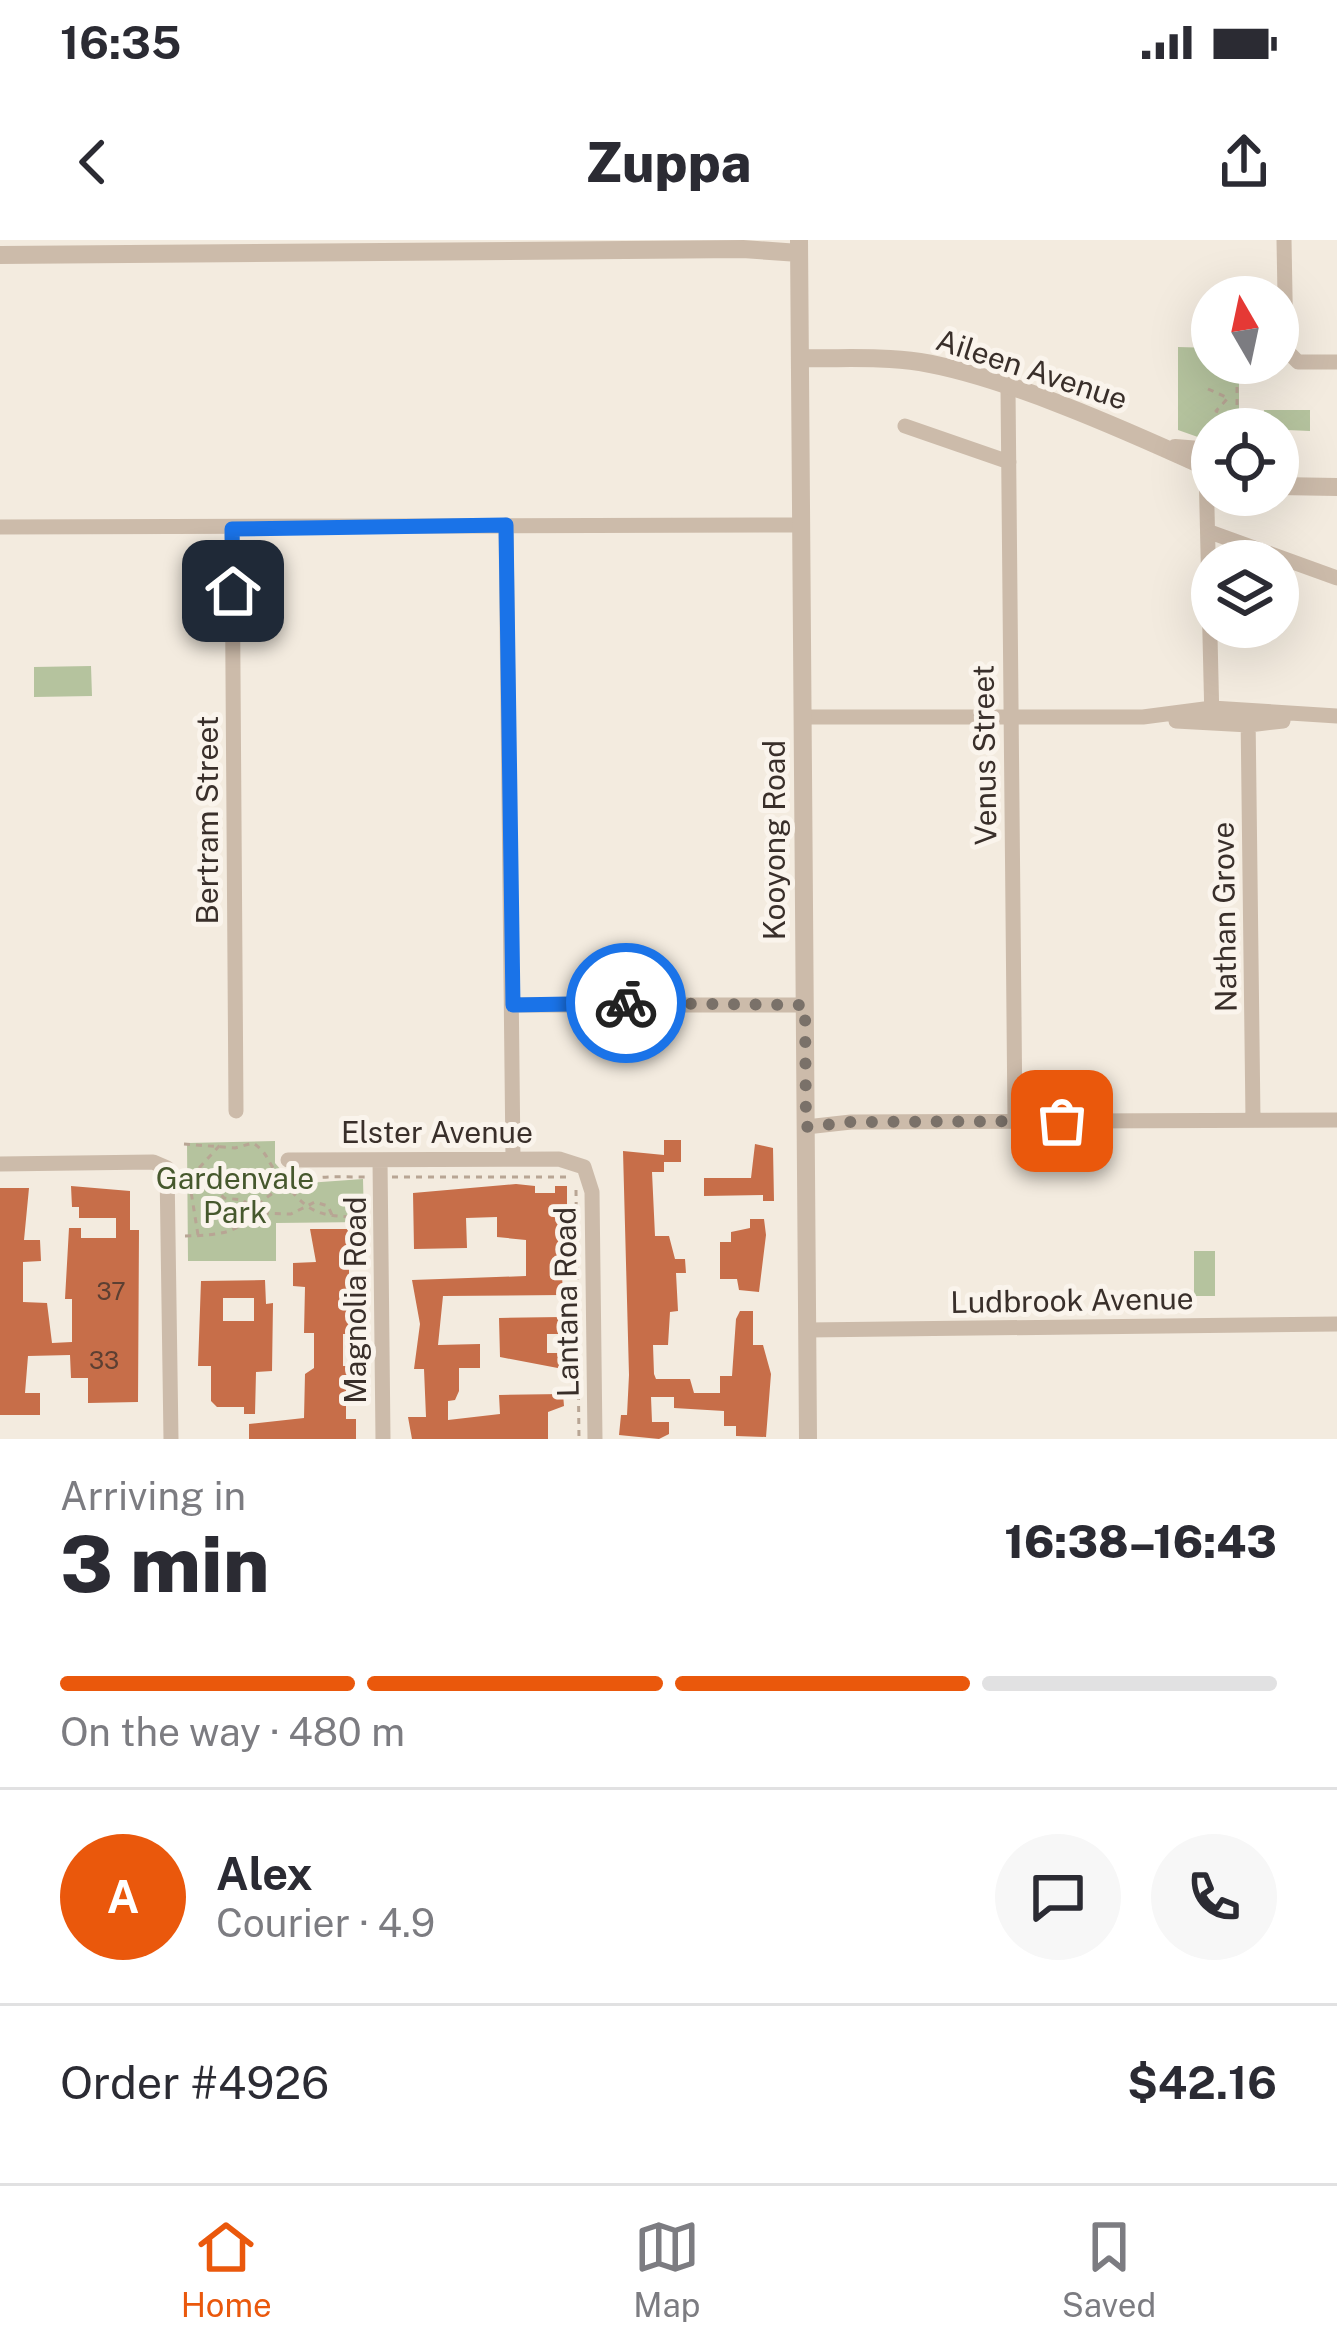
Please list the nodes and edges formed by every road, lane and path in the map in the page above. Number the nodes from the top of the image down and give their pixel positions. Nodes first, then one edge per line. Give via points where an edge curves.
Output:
1 (818, 240) edge
2 (1284, 240) edge
3 (799, 245) edge
4 (187, 247) edge
5 (0, 255) edge
6 (800, 358) junction
7 (1337, 362) edge
8 (1008, 389) junction
9 (1208, 389) dead end
10 (1219, 408) edge
11 (905, 426) dead end
12 (1191, 455) edge
13 (1009, 462) junction
14 (1299, 486) edge
15 (1337, 487) edge
16 (1210, 516) edge
17 (801, 521) junction
18 (506, 525) junction
19 (232, 529) junction
20 (4, 530) edge
21 (1210, 532) junction
22 (1337, 578) edge
23 (1212, 715) junction
24 (1329, 716) edge
25 (1011, 718) junction
26 (1248, 719) junction
27 (803, 723) junction
28 (805, 1000) junction
29 (513, 1005) junction
30 (236, 1111) dead end
31 (1252, 1120) junction
32 (1337, 1120) edge
33 (1015, 1121) junction
34 (806, 1123) junction
35 (184, 1144) dead end
36 (220, 1144) junction
37 (513, 1159) junction
38 (287, 1160) dead end
39 (380, 1160) junction
40 (3, 1163) edge
41 (584, 1167) joint
42 (199, 1168) junction
43 (373, 1178) dead end
44 (390, 1178) dead end
45 (290, 1184) junction
46 (304, 1209) junction
47 (256, 1213) junction
48 (332, 1216) junction
49 (365, 1217) dead end
50 (180, 1236) dead end
51 (198, 1236) junction
52 (1337, 1324) edge
53 (807, 1330) junction
54 (171, 1439) edge
55 (382, 1439) edge
56 (578, 1439) edge
57 (595, 1439) edge
58 (808, 1439) edge

1 - 3 street
2 - 7 street via 1289,356
3 - 4 street
3 - 6 street, Kooyong Road
4 - 5 street
6 - 8 street, Aileen Avenue via 917,362
6 - 17 street, Kooyong Road
8 - 12 street, Aileen Avenue
8 - 13 street, Venus Street
9 - 10 path via 1228,398
11 - 13 street
13 - 25 street, Venus Street
14 - 15 street
16 - 21 street
17 - 18 street
17 - 27 street, Kooyong Road
18 - 19 street
18 - 29 street
19 - 20 street
19 - 30 street, Bertram Street
21 - 22 street
21 - 23 street
23 - 25 street
23 - 26 street
24 - 26 street
25 - 27 street
25 - 33 street, Venus Street
26 - 31 street, Nathan Grove
27 - 28 street, Kooyong Road
28 - 29 street
28 - 34 street, Kooyong Road
29 - 37 street
31 - 32 street
31 - 33 street
33 - 34 street
34 - 53 street, Kooyong Road
35 - 36 path
36 - 42 path
36 - 45 path via 265,1149
37 - 39 street, Elster Avenue
37 - 41 street, Elster Avenue
38 - 39 street, Elster Avenue
39 - 55 street, Magnolia Road
40 - 54 street via 163,1164
41 - 57 street, Lantana Road via 592,1192
42 - 47 path via 224,1198 243,1200
42 - 51 path via 189,1179
43 - 45 path
44 - 56 path via 576,1177
45 - 46 path
45 - 47 path
46 - 47 path
46 - 48 path
46 - 48 path via 322,1202
47 - 51 path via 237,1230
48 - 49 path
50 - 51 path
52 - 53 street, Ludbrook Avenue
53 - 58 street, Kooyong Road

